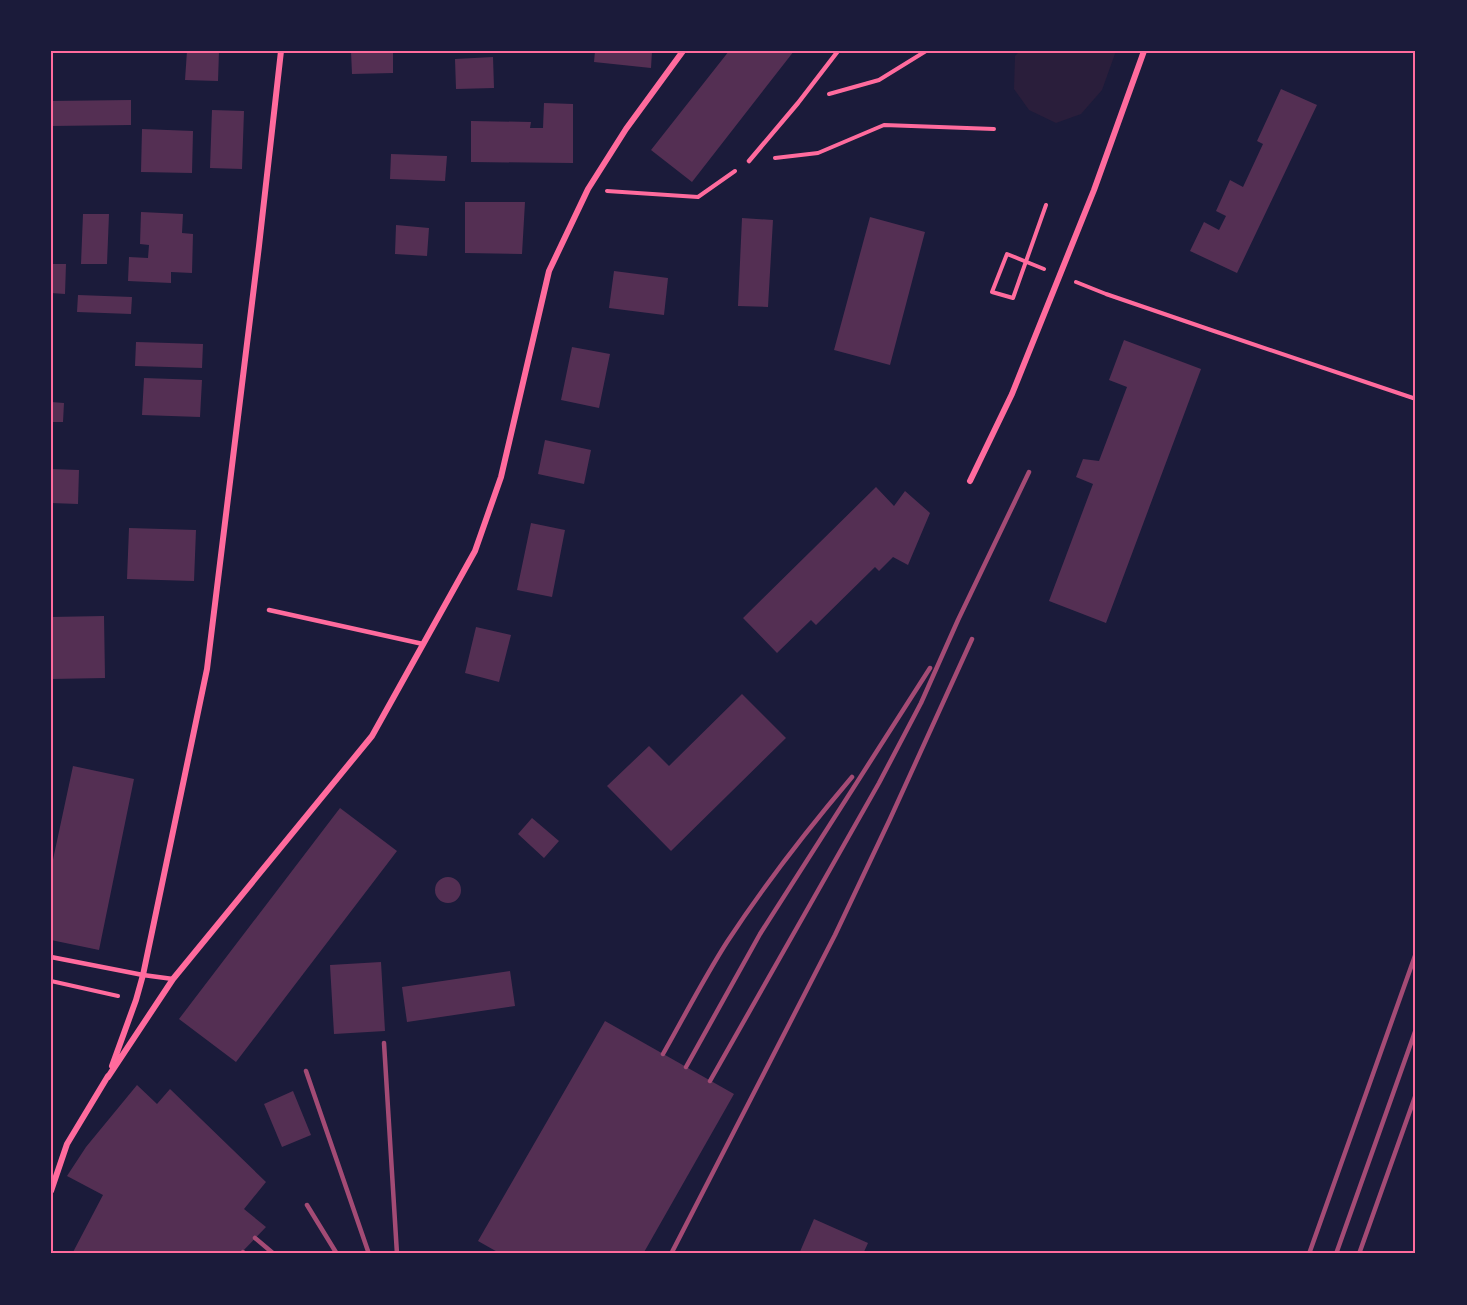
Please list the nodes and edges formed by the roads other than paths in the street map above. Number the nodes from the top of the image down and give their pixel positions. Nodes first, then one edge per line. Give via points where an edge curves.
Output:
1 (280, 51) edge
2 (683, 51) edge
3 (838, 51) edge
4 (1144, 51) edge
5 (749, 161) road end
6 (970, 481) dead end
7 (269, 610) dead end
8 (423, 644) junction
9 (51, 957) edge
10 (143, 975) junction
11 (173, 979) junction
12 (108, 1077) junction
13 (51, 1191) edge

1 - 10 street via 207,669
2 - 8 street via 588,189 549,271 501,477 475,551
3 - 5 lane
4 - 6 street via 1094,190 1012,394
7 - 8 lane
8 - 11 street via 372,736
9 - 10 lane
10 - 11 lane
10 - 12 street
11 - 12 street
12 - 13 street via 67,1143

